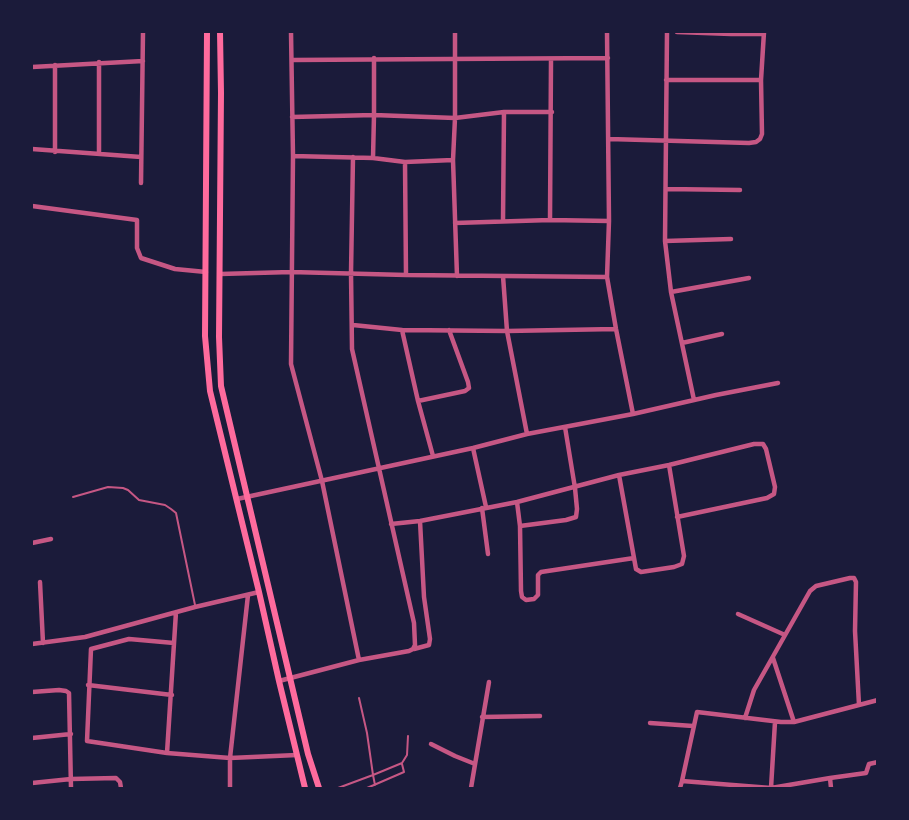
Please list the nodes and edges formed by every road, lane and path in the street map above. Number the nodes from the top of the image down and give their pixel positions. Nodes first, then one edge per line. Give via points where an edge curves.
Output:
1 (143, 32) edge
2 (206, 32) edge
3 (220, 32) edge
4 (291, 32) edge
5 (455, 32) edge
6 (607, 32) edge
7 (667, 32) edge
8 (677, 32) edge
9 (764, 33) edge
10 (374, 58) junction
11 (456, 58) junction
12 (608, 58) junction
13 (292, 60) junction
14 (551, 60) junction
15 (143, 61) junction
16 (99, 62) junction
17 (55, 65) junction
18 (32, 67) edge
19 (666, 80) junction
20 (761, 80) junction
21 (504, 112) junction
22 (552, 112) junction
23 (374, 115) junction
24 (292, 117) junction
25 (455, 118) junction
26 (609, 139) junction
27 (665, 141) junction
28 (32, 149) edge
29 (55, 152) junction
30 (207, 152) junction
31 (221, 153) junction
32 (99, 154) junction
33 (293, 156) junction
34 (141, 157) junction
35 (352, 157) junction
36 (373, 158) junction
37 (453, 160) junction
38 (405, 162) junction
39 (141, 183) dead end
40 (666, 189) junction
41 (740, 190) dead end
42 (32, 206) edge
43 (550, 220) junction
44 (503, 221) junction
45 (609, 221) junction
46 (455, 223) junction
47 (731, 239) dead end
48 (665, 241) junction
49 (206, 272) junction
50 (291, 272) junction
51 (351, 273) junction
52 (219, 274) junction
53 (406, 275) junction
54 (457, 276) junction
55 (503, 276) junction
56 (607, 276) junction
57 (749, 278) dead end
58 (671, 292) junction
59 (353, 325) junction
60 (616, 329) junction
61 (402, 330) junction
62 (449, 330) junction
63 (507, 331) junction
64 (722, 334) dead end
65 (682, 343) junction
66 (778, 383) dead end
67 (694, 400) junction
68 (418, 401) junction
69 (633, 414) junction
70 (565, 427) junction
71 (527, 434) junction
72 (473, 448) junction
73 (433, 456) junction
74 (669, 465) junction
75 (379, 468) junction
76 (619, 475) junction
77 (322, 481) junction
78 (575, 488) junction
79 (248, 496) junction
80 (73, 498) dead end
81 (237, 499) junction
82 (517, 502) junction
83 (484, 507) junction
84 (677, 517) junction
85 (420, 522) junction
86 (391, 524) junction
87 (520, 526) junction
88 (51, 540) dead end
89 (32, 543) edge
90 (488, 554) dead end
91 (634, 558) junction
92 (40, 582) dead end
93 (259, 592) junction
94 (248, 595) junction
95 (195, 607) junction
96 (176, 612) junction
97 (738, 614) dead end
98 (785, 635) junction
99 (43, 643) junction
100 (174, 643) junction
101 (32, 644) edge
102 (413, 649) junction
103 (773, 658) junction
104 (359, 660) junction
105 (290, 678) junction
106 (279, 681) junction
107 (489, 682) dead end
108 (88, 685) junction
109 (32, 692) edge
110 (172, 695) junction
111 (359, 698) dead end
112 (877, 699) edge
113 (859, 705) junction
114 (540, 716) dead end
115 (482, 717) junction
116 (745, 718) junction
117 (775, 722) junction
118 (794, 722) junction
119 (650, 723) dead end
120 (693, 726) junction
121 (71, 734) junction
122 (408, 736) dead end
123 (32, 737) edge
124 (431, 744) dead end
125 (167, 753) junction
126 (297, 755) junction
127 (230, 758) junction
128 (877, 762) edge
129 (402, 763) junction
130 (475, 764) junction
131 (373, 775) junction
132 (830, 778) junction
133 (71, 779) junction
134 (682, 781) junction
135 (32, 783) edge
136 (375, 785) junction
137 (771, 788) edge
138 (71, 789) edge
139 (121, 789) edge
140 (230, 789) edge
141 (305, 789) edge
142 (319, 789) edge
143 (338, 789) edge
144 (366, 789) edge
145 (471, 789) edge
146 (680, 789) edge
147 (831, 789) edge

1 - 15 street
2 - 30 main road
3 - 31 main road
4 - 13 street
5 - 11 street
6 - 12 street
7 - 19 street
8 - 9 street
9 - 20 street
10 - 11 street
10 - 13 street
10 - 23 street
11 - 14 street
11 - 25 street
12 - 14 street
12 - 26 street
13 - 24 street
14 - 22 street
15 - 16 street
15 - 34 street
16 - 17 street
16 - 32 street
17 - 18 street
17 - 29 street
19 - 20 street
19 - 27 street
20 - 27 street via 762,134 756,142
21 - 22 street
21 - 25 street
21 - 44 street
22 - 43 street
23 - 24 street
23 - 25 street
23 - 36 street
24 - 33 street
25 - 37 street
26 - 27 street
26 - 45 street
27 - 40 street
28 - 29 street
29 - 32 street
30 - 31 main road
30 - 49 main road
31 - 52 main road
32 - 34 street
33 - 35 street
33 - 50 street
34 - 39 street
35 - 36 street
35 - 51 street
36 - 38 street
37 - 38 street
37 - 46 street
38 - 53 street
40 - 41 street
40 - 48 street
42 - 49 street via 137,220 141,258
43 - 44 street
43 - 45 street
44 - 46 street
45 - 56 street
46 - 54 street
47 - 48 street
48 - 58 street
49 - 81 main road via 210,391
50 - 51 street
50 - 52 street
50 - 77 street via 293,379
51 - 53 street
51 - 59 street
52 - 79 main road via 221,386
53 - 54 street
54 - 55 street
55 - 56 street
55 - 63 street
56 - 60 street
57 - 58 street
58 - 65 street
59 - 61 street
59 - 75 street via 353,358
60 - 63 street
60 - 69 street
61 - 62 street
61 - 68 street
62 - 63 street
62 - 68 street via 469,388
63 - 71 street
64 - 65 street
65 - 67 street
66 - 67 street
67 - 69 street
68 - 73 street
69 - 70 street
70 - 71 street
70 - 78 street
71 - 72 street
72 - 73 street
72 - 83 street
73 - 75 street
74 - 76 street
74 - 84 street
74 - 84 street via 763,444 775,486 774,494 767,498
75 - 77 street
75 - 86 street
76 - 78 street
76 - 91 street
77 - 79 street
77 - 104 street
78 - 82 street
78 - 87 street via 575,518
79 - 81 street
79 - 105 main road
80 - 95 lane via 108,487 123,488 139,500 164,505 176,513
81 - 93 main road
82 - 83 street
82 - 87 street
83 - 85 street
83 - 90 street
84 - 91 street via 682,564 640,572
85 - 86 street
85 - 102 street via 430,639 429,645
86 - 102 street via 415,630
87 - 91 street via 521,591 526,600 538,595 541,572
88 - 89 street
92 - 99 street
93 - 94 street
93 - 106 main road
94 - 95 street
94 - 127 street
95 - 96 street
96 - 99 street via 85,637
96 - 100 street
97 - 98 street
98 - 103 street
98 - 113 street via 813,588 854,578
99 - 101 street
100 - 108 street via 129,639 91,649
100 - 110 street
102 - 104 street
103 - 116 street
103 - 118 street
104 - 105 street
105 - 106 street
105 - 142 main road
106 - 126 main road
107 - 115 street
108 - 110 street
108 - 125 street via 87,741
109 - 121 street via 69,693
110 - 125 street
111 - 131 lane
112 - 113 street
113 - 118 street
114 - 115 street
115 - 130 street
116 - 117 street
116 - 120 street via 696,712
117 - 118 street
117 - 137 street
119 - 120 street
120 - 134 street
121 - 123 street
121 - 133 street
122 - 129 lane
124 - 130 street
125 - 127 street
126 - 127 street
126 - 141 main road
127 - 140 street
128 - 132 street via 870,764 865,774
129 - 131 lane
129 - 136 lane via 404,772
130 - 145 street
131 - 136 lane
131 - 143 lane
132 - 137 street
132 - 147 street
133 - 135 street
133 - 138 street
133 - 139 street via 117,778
134 - 137 street
134 - 146 street
136 - 144 lane

